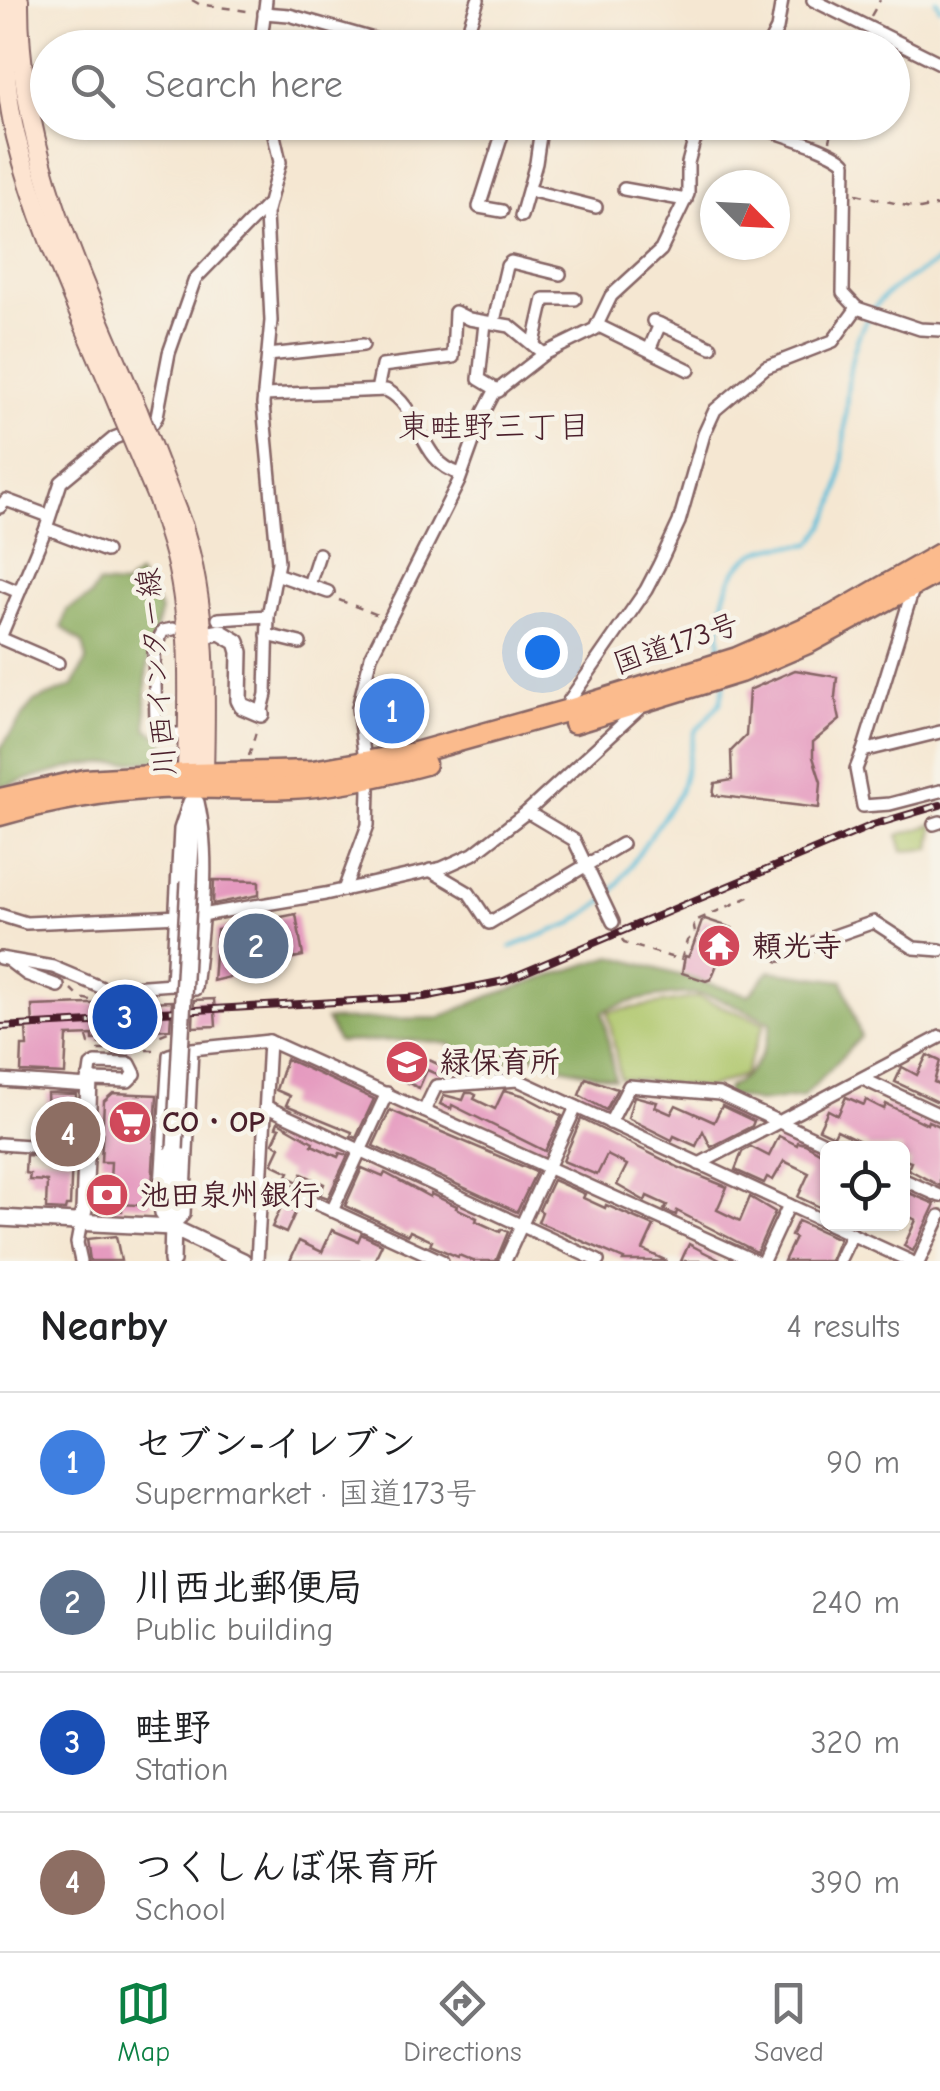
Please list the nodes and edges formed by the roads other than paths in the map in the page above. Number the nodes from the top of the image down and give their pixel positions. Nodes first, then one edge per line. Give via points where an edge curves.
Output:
1 (4, 0) edge
2 (19, 0) edge
3 (478, 0) edge
4 (782, 0) edge
5 (812, 0) edge
6 (265, 7) edge
7 (342, 30) edge
8 (468, 30) edge
9 (776, 30) edge
10 (873, 30) edge
11 (910, 48) edge
12 (940, 62) edge
13 (30, 125) edge
14 (33, 140) edge
15 (275, 140) edge
16 (500, 140) edge
17 (539, 140) edge
18 (695, 140) edge
19 (799, 140) edge
20 (624, 189) dead end
21 (530, 190) junction
22 (686, 200) junction
23 (269, 203) junction
24 (596, 208) dead end
25 (502, 211) dead end
26 (521, 216) dead end
27 (560, 274) dead end
28 (575, 299) dead end
29 (857, 308) junction
30 (490, 322) junction
31 (596, 325) junction
32 (940, 330) edge
33 (534, 343) junction
34 (364, 345) dead end
35 (711, 347) dead end
36 (649, 350) junction
37 (544, 354) junction
38 (268, 355) junction
39 (689, 370) dead end
40 (376, 390) junction
41 (498, 390) junction
42 (264, 395) junction
43 (130, 414) junction
44 (461, 474) junction
45 (0, 507) edge
46 (48, 522) junction
47 (175, 530) junction
48 (106, 550) dead end
49 (318, 554) dead end
50 (940, 554) edge
51 (940, 571) edge
52 (276, 574) junction
53 (0, 584) edge
54 (309, 585) junction
55 (914, 586) junction
56 (19, 592) junction
57 (328, 592) road end
58 (268, 616) junction
59 (218, 619) dead end
60 (173, 629) dead end
61 (204, 634) junction
62 (267, 634) junction
63 (0, 638) edge
64 (300, 643) dead end
65 (58, 663) dead end
66 (646, 703) junction
67 (261, 714) joint
68 (570, 717) junction
69 (940, 732) edge
70 (188, 734) junction
71 (863, 751) junction
72 (365, 772) junction
73 (195, 778) junction
74 (940, 792) edge
75 (0, 799) edge
76 (527, 812) junction
77 (0, 816) edge
78 (622, 844) dead end
79 (584, 866) junction
80 (430, 870) junction
81 (344, 890) junction
82 (176, 915) junction
83 (202, 915) junction
84 (0, 916) edge
85 (613, 922) dead end
86 (940, 950) edge
87 (780, 956) dead end
88 (5, 959) edge
89 (172, 984) junction
90 (58, 986) dead end
91 (268, 1041) junction
92 (936, 1043) edge
93 (192, 1049) junction
94 (0, 1080) edge
95 (864, 1080) junction
96 (89, 1083) junction
97 (387, 1094) junction
98 (576, 1107) junction
99 (267, 1108) junction
100 (424, 1110) junction
101 (940, 1115) edge
102 (610, 1122) junction
103 (780, 1123) junction
104 (820, 1141) edge
105 (0, 1144) edge
106 (88, 1150) junction
107 (360, 1150) junction
108 (700, 1164) junction
109 (548, 1167) junction
110 (263, 1179) junction
111 (910, 1183) edge
112 (940, 1196) edge
113 (789, 1205) junction
114 (332, 1210) junction
115 (940, 1216) edge
116 (0, 1218) edge
117 (820, 1219) edge
118 (81, 1222) junction
119 (521, 1226) junction
120 (171, 1227) junction
121 (845, 1231) edge
122 (852, 1234) junction
123 (81, 1261) edge
124 (172, 1261) edge
125 (243, 1261) edge
126 (257, 1261) edge
127 (442, 1261) edge
128 (505, 1261) edge
129 (598, 1261) edge
130 (755, 1261) edge
131 (763, 1261) edge
132 (839, 1261) edge
133 (910, 1261) edge
134 (919, 1261) edge

1 - 43 main road, 川西インター線 via 16,136 44,222
2 - 13 main road, 川西インター線
3 - 8 street
4 - 9 street
5 - 10 street
6 - 7 street
11 - 12 street
14 - 43 main road, 川西インター線
15 - 23 street via 280,162
16 - 25 street via 479,208
17 - 21 street
18 - 22 street
19 - 29 street via 838,153 845,162 842,293
20 - 22 street
21 - 24 street
21 - 26 street
22 - 31 street via 661,250 611,296
23 - 38 street
23 - 46 street via 195,279 158,416 80,463 61,482
27 - 30 street via 511,262
28 - 33 street via 544,298
29 - 32 street
29 - 68 street via 833,342 766,367 715,410 659,565 569,701
30 - 33 street via 510,326
30 - 40 street via 455,312 453,356 382,366
30 - 41 street via 479,379
31 - 36 street
31 - 37 street
33 - 37 street
34 - 38 street
35 - 36 street via 657,322
36 - 39 street
37 - 41 street
38 - 42 street
40 - 42 street
40 - 44 street via 402,400 439,462
41 - 44 street
42 - 52 street
43 - 47 main road, 川西インター線, bridge
44 - 72 street via 370,656 358,708
45 - 46 street via 6,500
46 - 48 street
46 - 56 street
47 - 61 main road, 川西インター線 via 195,564
47 - 70 main road, 川西インター線 via 186,612
49 - 54 street
50 - 68 highway, 国道173号 via 832,616 737,658
51 - 55 highway, 国道173号
52 - 54 street
52 - 58 street
53 - 56 street
54 - 57 street
55 - 66 highway, 国道173号 via 810,642
55 - 71 street
56 - 63 street
58 - 59 street
58 - 62 street
60 - 70 street via 163,631 154,648 156,721 169,734
61 - 67 street via 220,632 237,642 239,700
61 - 73 main road, 川西インター線
62 - 64 street
62 - 67 street
63 - 65 street
66 - 68 highway, 国道173号
66 - 76 street
68 - 72 highway, 国道173号
69 - 71 street
70 - 73 main road, 川西インター線
71 - 74 street via 856,768 864,806
72 - 73 highway, 国道173号
72 - 73 highway, 国道173号 via 292,788
72 - 81 street via 368,825
73 - 75 highway, 国道173号 via 85,780
73 - 77 highway, 国道173号 via 43,802
73 - 82 street via 180,829
73 - 83 street via 204,830
73 - 120 street, bridge
76 - 79 street via 574,840
76 - 80 street via 473,854
78 - 79 street
79 - 80 street via 489,923 470,894
79 - 85 street
80 - 81 street
81 - 83 street
82 - 83 street
82 - 84 street via 26,923
82 - 89 street
83 - 89 street via 195,990
86 - 87 street via 914,948 874,922
88 - 89 street via 53,967 105,989
88 - 90 street
91 - 93 street
91 - 97 street
91 - 99 street
92 - 95 street
93 - 120 street via 184,1214
93 - 120 street via 167,1061 160,1213
94 - 96 street
95 - 101 street
95 - 103 street
96 - 96 street via 128,1081 135,1074 130,1064 97,1050
96 - 106 street
97 - 100 street
97 - 107 street
98 - 100 street via 518,1080 436,1086
98 - 102 street
98 - 109 street
99 - 107 street
99 - 110 street
100 - 109 street
102 - 103 street via 628,1086 718,1094
102 - 108 street
103 - 104 street
103 - 108 street
105 - 106 street
106 - 118 street
107 - 114 street
107 - 119 street
108 - 113 street
109 - 119 street
109 - 130 street
110 - 114 street
110 - 126 street
111 - 112 street
113 - 117 street
113 - 131 street
114 - 127 street
115 - 134 street
116 - 118 street
118 - 120 street
118 - 123 street
119 - 128 street
119 - 129 street
120 - 124 street
120 - 125 street
121 - 122 street
122 - 132 street
122 - 133 street

